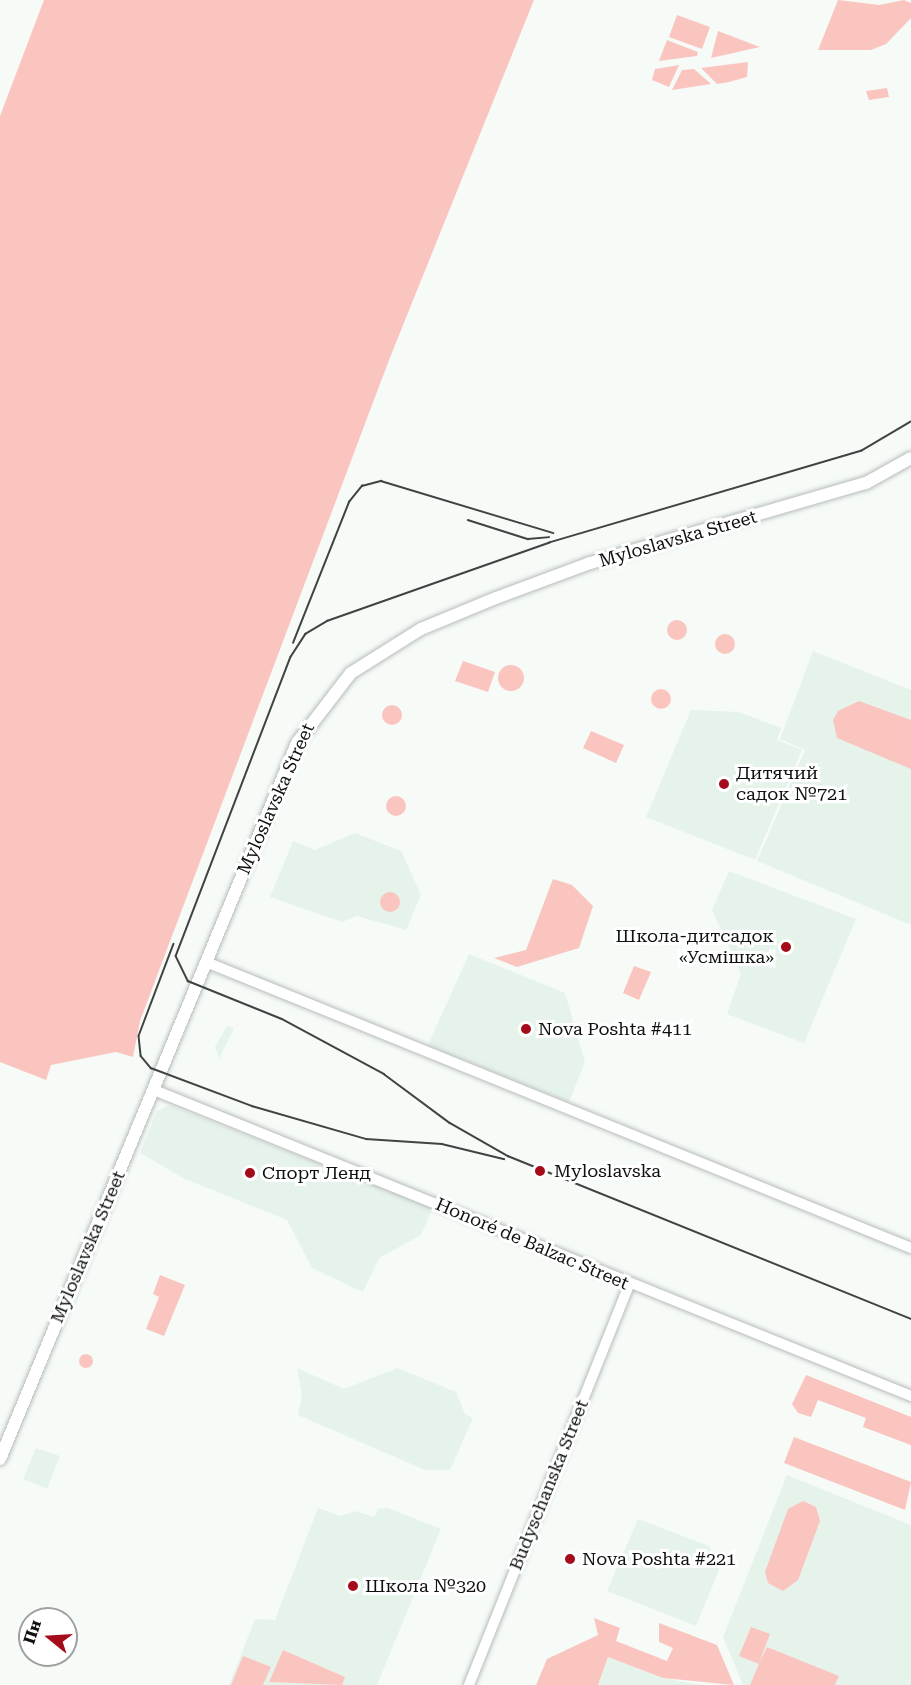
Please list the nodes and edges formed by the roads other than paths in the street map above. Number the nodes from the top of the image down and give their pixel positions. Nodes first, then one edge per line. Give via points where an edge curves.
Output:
1 (911, 458) edge
2 (206, 962) junction
3 (154, 1090) junction
4 (911, 1248) edge
5 (629, 1285) junction
6 (911, 1396) edge
7 (0, 1459) edge
8 (469, 1685) edge

1 - 2 main road, Myloslavska Street via 855,486 590,563 496,598 369,659 326,701 297,743
2 - 3 main road, Myloslavska Street
2 - 4 street
3 - 5 street, Honoré de Balzac Street
3 - 7 main road, Myloslavska Street
5 - 6 street, Honoré de Balzac Street
5 - 8 street, Budyschanska Street

